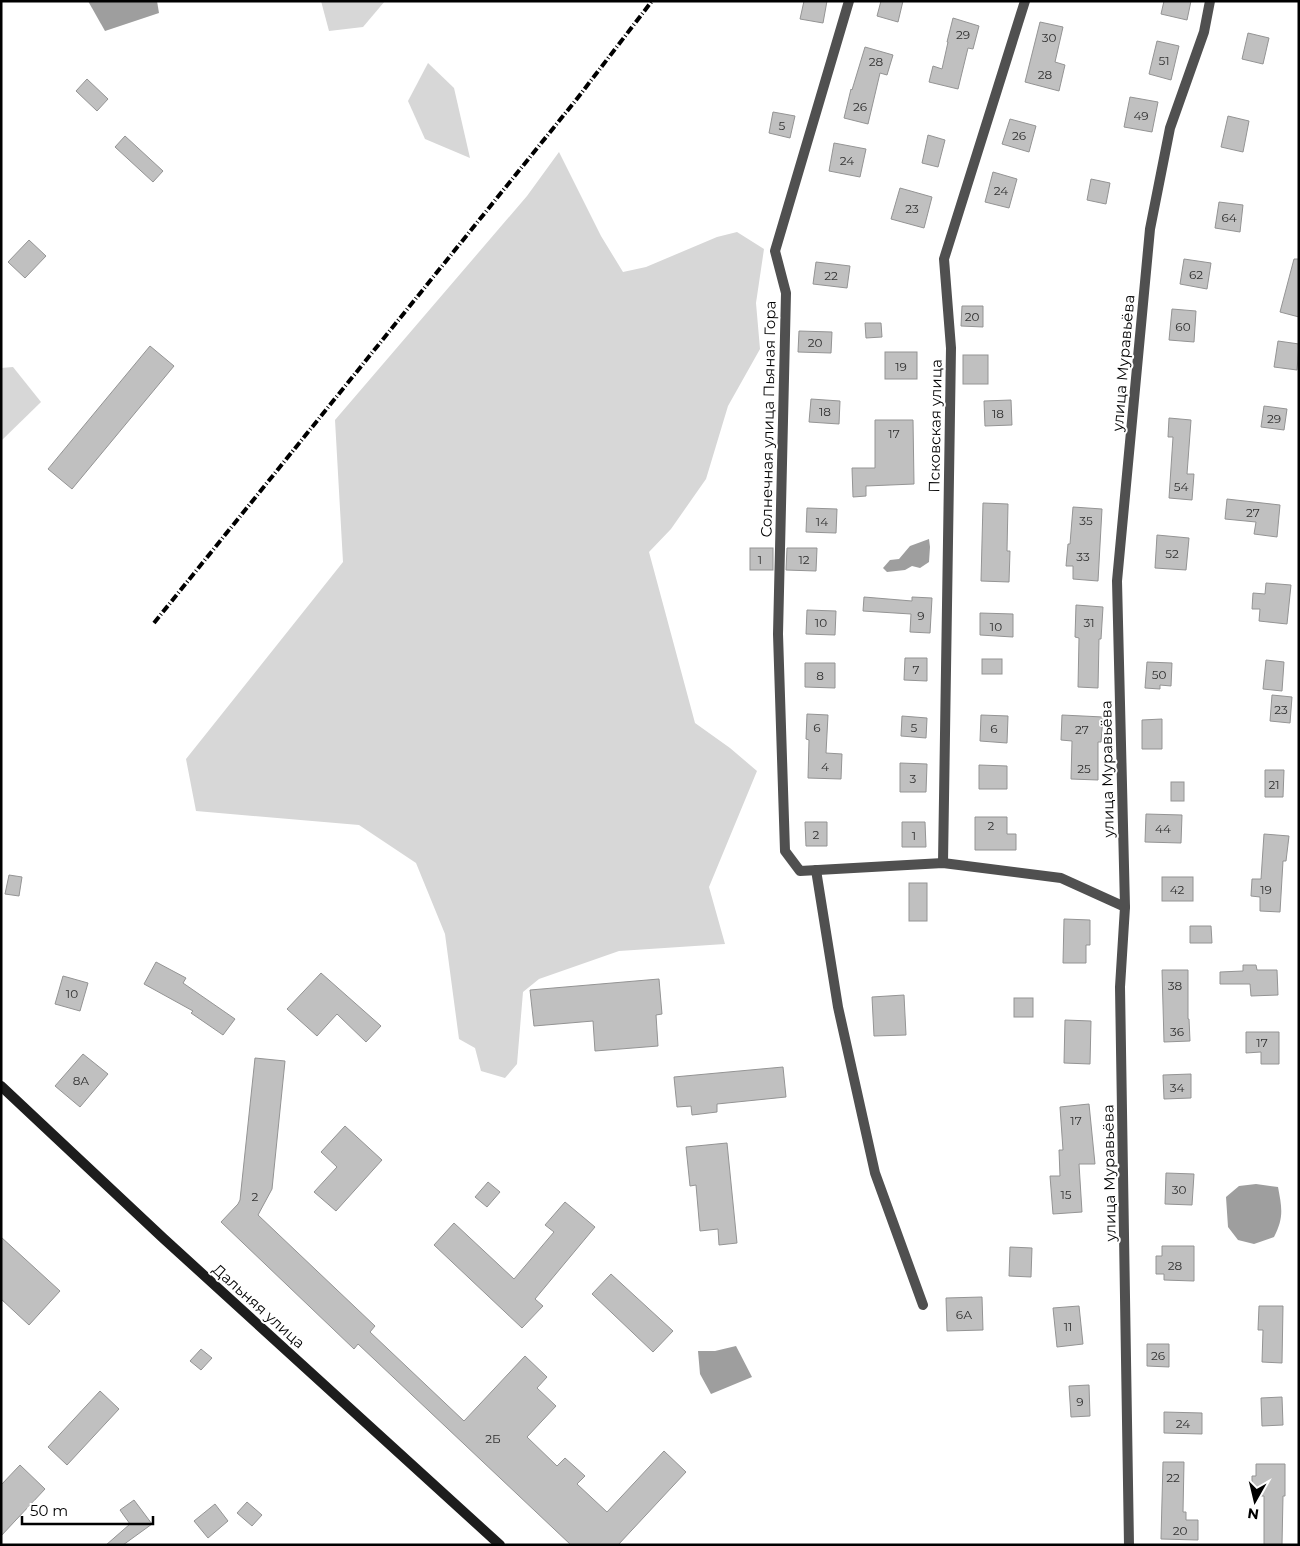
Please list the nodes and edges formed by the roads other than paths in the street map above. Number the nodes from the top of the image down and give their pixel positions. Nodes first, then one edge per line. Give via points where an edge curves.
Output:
1 (849, 1) edge
2 (1025, 1) edge
3 (1210, 1) edge
4 (943, 863) junction
5 (816, 870) junction
6 (1125, 907) junction
7 (1, 1086) edge
8 (923, 1305) dead end
9 (500, 1545) edge
10 (1128, 1545) edge

1 - 5 street, Солнечная улица Пьяная Гора via 775,251 786,293 778,634 785,850 800,871
2 - 4 street, Псковская улица via 944,259 951,348
3 - 6 street, улица Муравьёва via 1204,32 1170,128 1150,229 1117,581
4 - 5 street
4 - 6 street via 1061,878
5 - 8 street via 838,1007 875,1173
6 - 10 street, улица Муравьёва via 1120,987
7 - 9 main road, Дальняя улица

